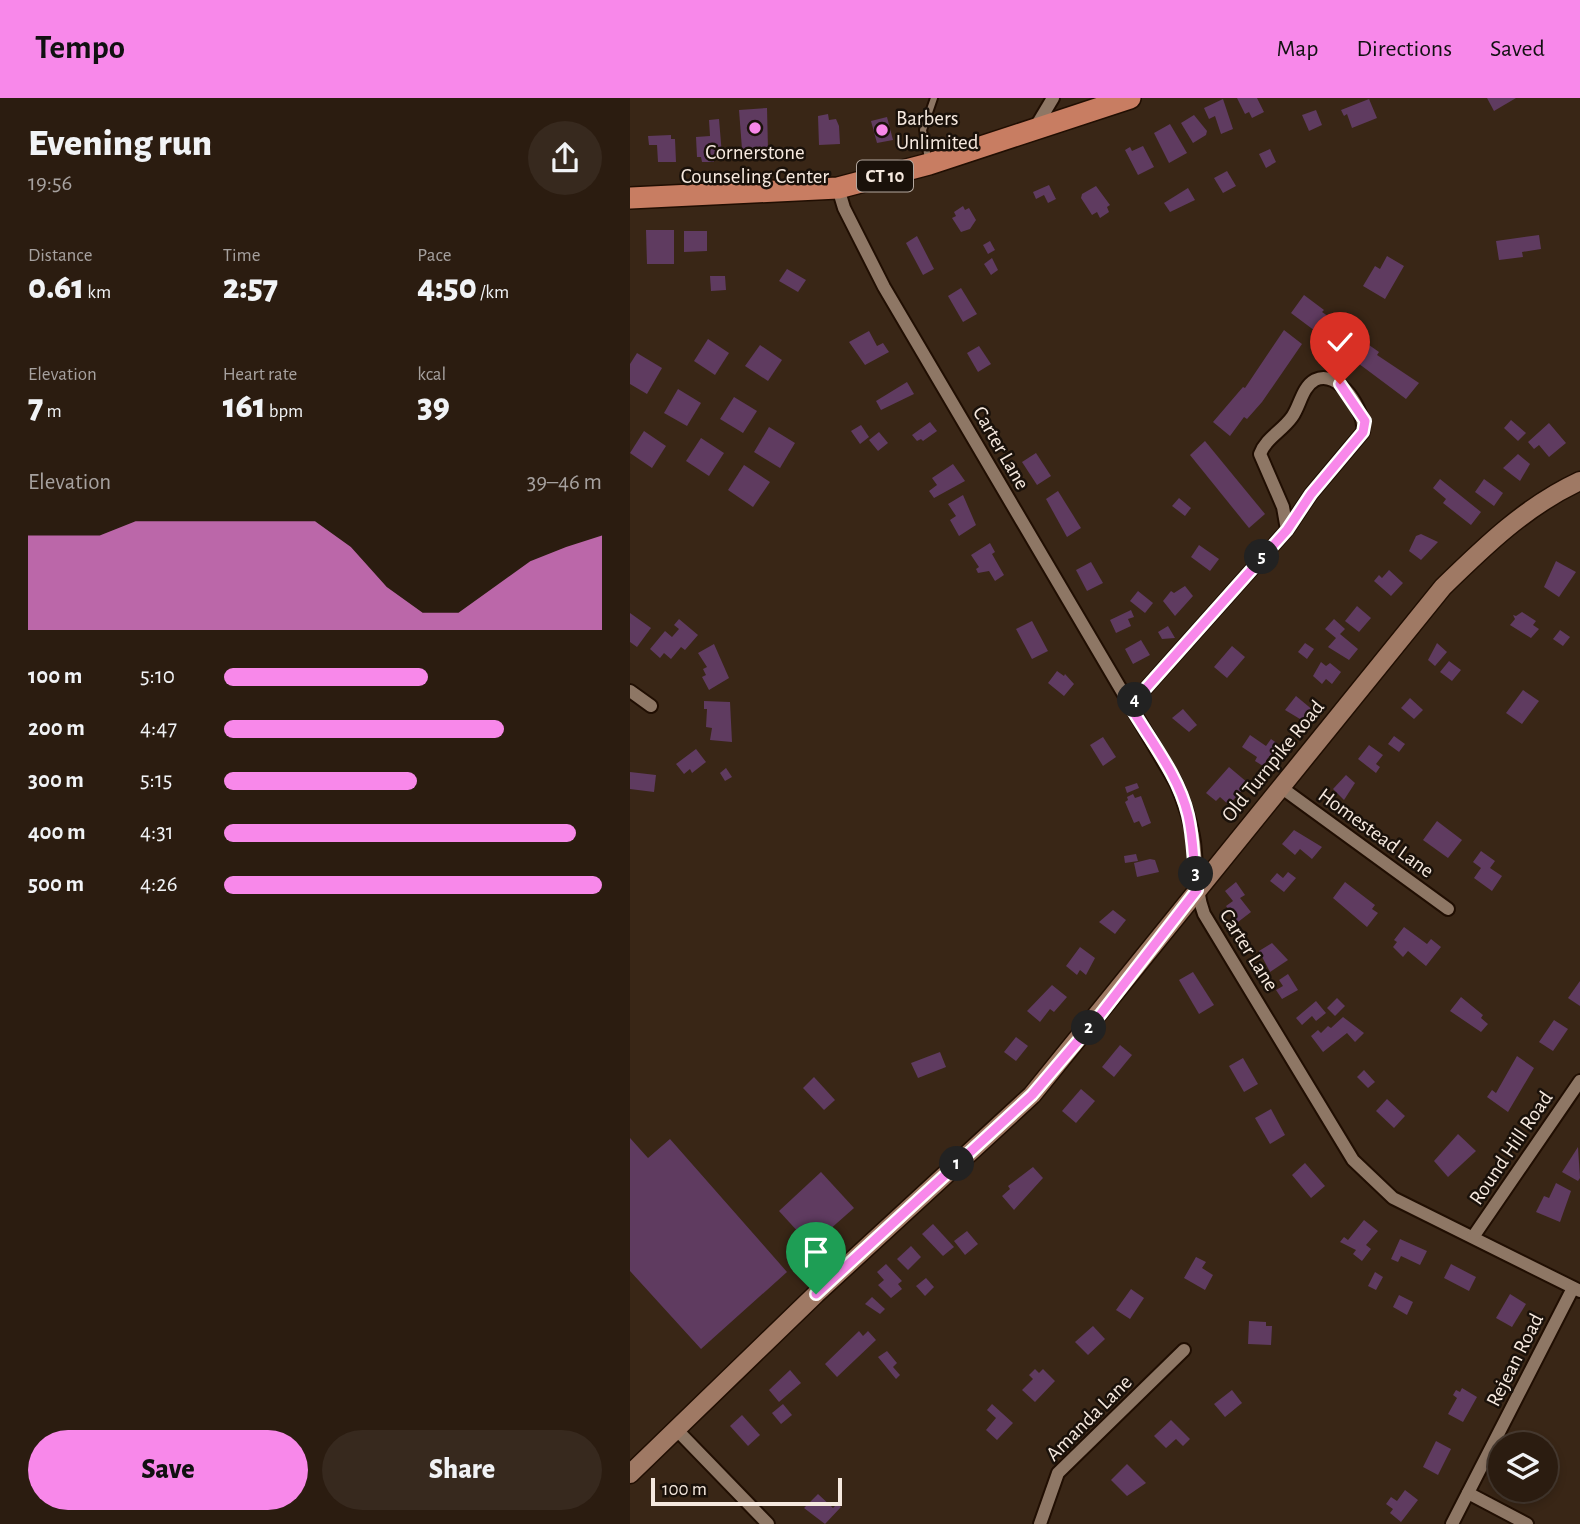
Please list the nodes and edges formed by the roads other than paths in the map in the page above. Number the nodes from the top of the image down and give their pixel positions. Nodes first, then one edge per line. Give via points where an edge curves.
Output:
1 (934, 98) edge
2 (1053, 98) edge
3 (1130, 98) edge
4 (1100, 103) edge
5 (1033, 131) junction
6 (929, 164) junction
7 (838, 188) junction
8 (630, 198) edge
9 (1580, 481) edge
10 (1287, 530) junction
11 (630, 691) edge
12 (651, 706) dead end
13 (1130, 706) junction
14 (1282, 788) junction
15 (1197, 890) junction
16 (1448, 909) dead end
17 (1580, 1081) edge
18 (1473, 1237) junction
19 (1577, 1289) edge
20 (1184, 1350) dead end
21 (676, 1429) junction
22 (630, 1474) edge
23 (1468, 1493) junction
24 (768, 1524) edge
25 (1040, 1524) edge
26 (1452, 1524) edge
27 (1527, 1524) edge

1 - 6 lane via 923,130
2 - 5 street
3 - 4 highway, CT 10
4 - 5 highway, CT 10
5 - 6 highway, CT 10
6 - 7 highway, CT 10
7 - 8 highway, CT 10
7 - 13 street, Carter Lane via 884,287
9 - 14 main road, Old Turnpike Road via 1497,533 1443,587
10 - 10 street via 1363,432 1365,421 1354,400 1340,384 1327,378 1306,388 1292,418 1264,444 1261,454
10 - 13 street
11 - 12 street
13 - 15 street, Carter Lane via 1188,812
14 - 15 main road, Old Turnpike Road
14 - 16 street, Homestead Lane
15 - 18 street, Carter Lane via 1204,915 1353,1160 1393,1198
15 - 21 main road, Old Turnpike Road via 1032,1095
17 - 18 street, Round Hill Road
18 - 19 street, Carter Lane
19 - 23 street, Rejean Road
20 - 25 street, Amanda Lane via 1058,1473
21 - 22 main road, Old Turnpike Road
21 - 24 street
23 - 26 street, Rejean Road
23 - 27 street

